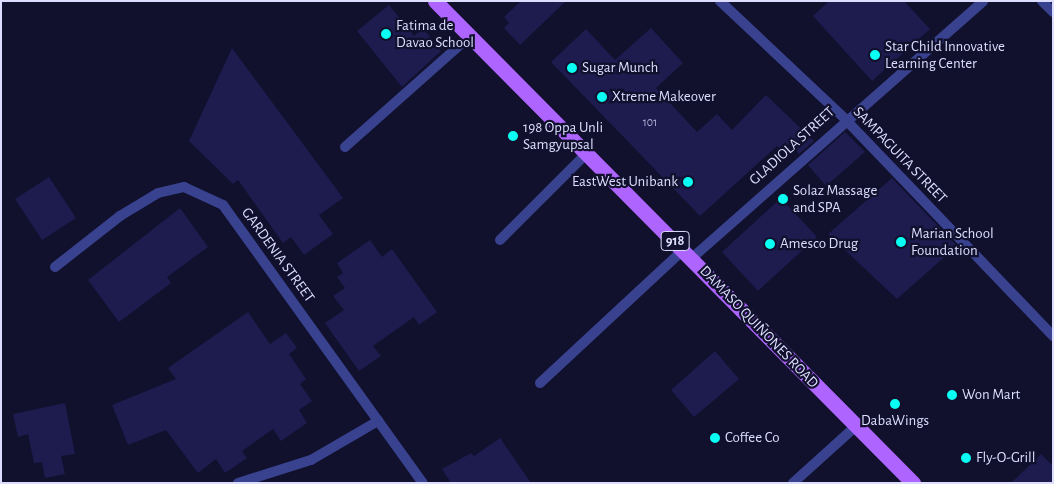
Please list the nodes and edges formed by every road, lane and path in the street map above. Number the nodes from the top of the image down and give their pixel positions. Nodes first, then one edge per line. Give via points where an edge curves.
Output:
1 (435, 1) edge
2 (720, 1) edge
3 (983, 1) edge
4 (1042, 1) edge
5 (1053, 12) edge
6 (470, 36) junction
7 (845, 119) junction
8 (345, 147) dead end
9 (587, 153) junction
10 (500, 240) dead end
11 (688, 253) junction
12 (55, 267) dead end
13 (1053, 336) edge
14 (540, 383) dead end
15 (378, 421) junction
16 (856, 426) junction
17 (238, 483) edge
18 (423, 483) edge
19 (793, 483) edge
20 (913, 483) edge

1 - 6 main road, DAMASO QUIÑONES ROAD / 918
2 - 7 street, SAMPAGUITA STREET
3 - 7 street, GLADIOLA STREET
4 - 5 street
6 - 8 street
6 - 9 main road, DAMASO QUIÑONES ROAD / 918
7 - 11 street, GLADIOLA STREET
7 - 13 street, SAMPAGUITA STREET
9 - 10 street
9 - 11 main road, DAMASO QUIÑONES ROAD / 918
11 - 14 street, GLADIOLA STREET
11 - 16 main road, DAMASO QUIÑONES ROAD / 918
12 - 15 street, GARDENIA STREET via 120,216 158,193 184,187 223,205
15 - 17 street via 311,460
15 - 18 street, GARDENIA STREET
16 - 19 street
16 - 20 main road, DAMASO QUIÑONES ROAD / 918

